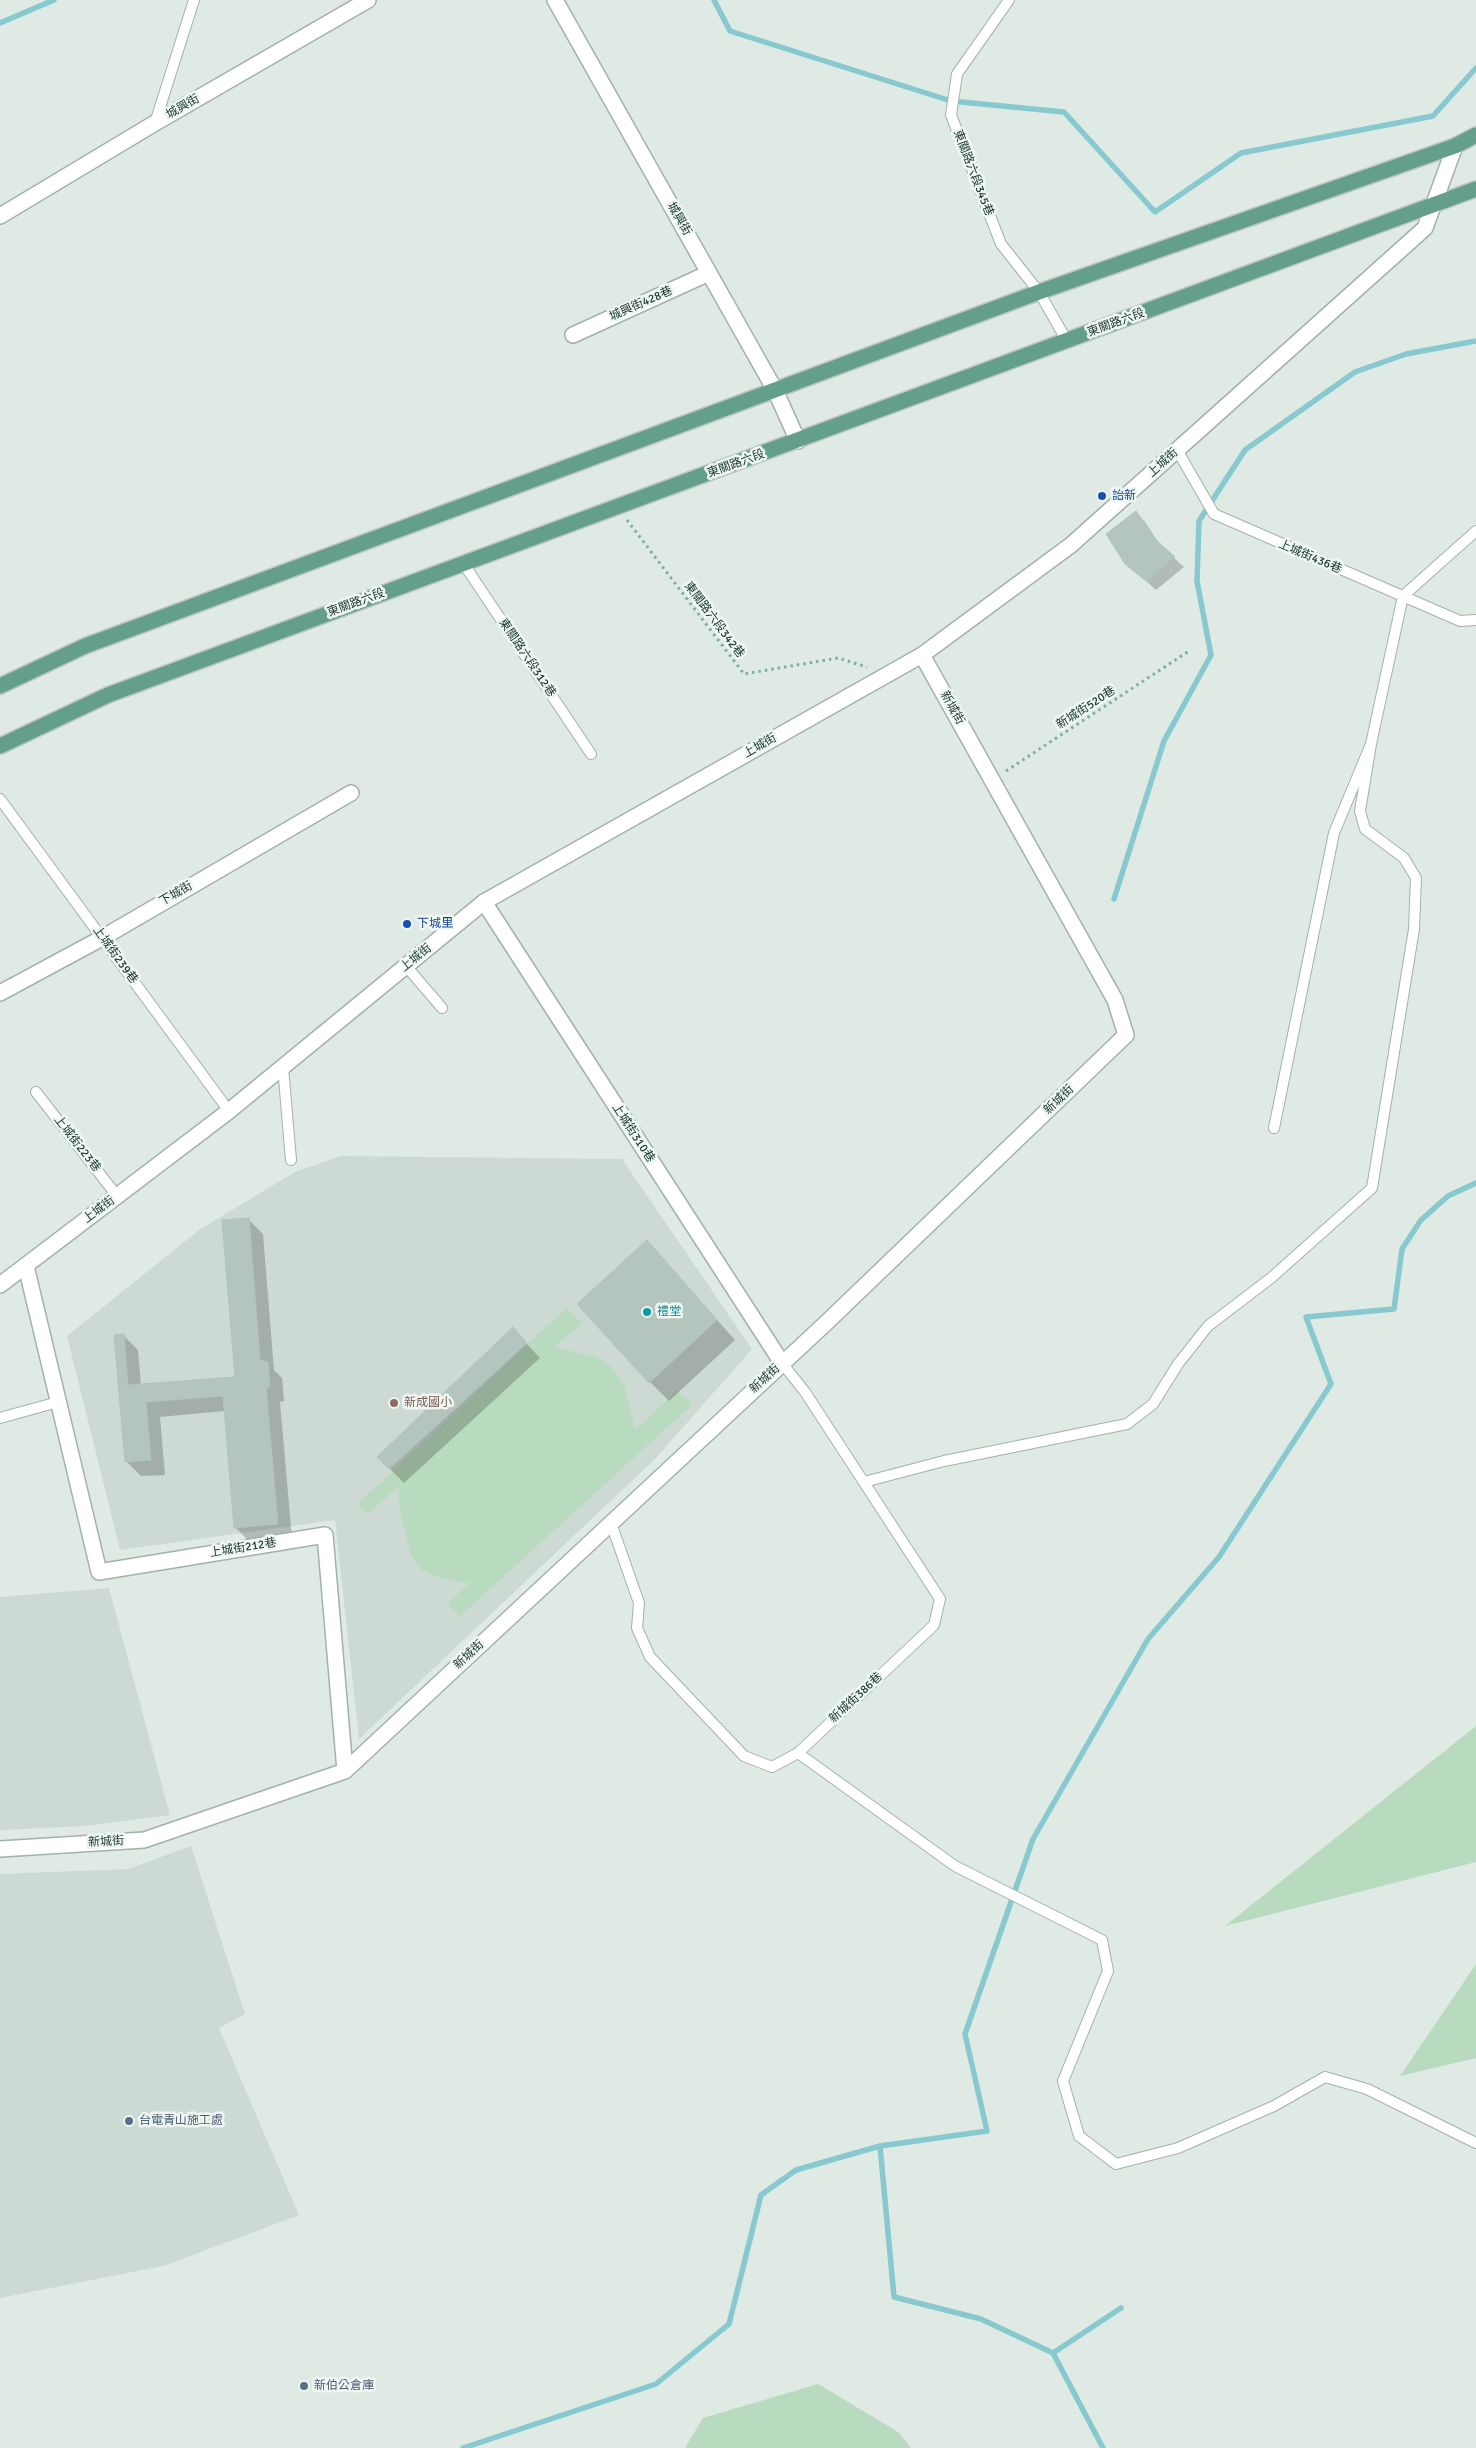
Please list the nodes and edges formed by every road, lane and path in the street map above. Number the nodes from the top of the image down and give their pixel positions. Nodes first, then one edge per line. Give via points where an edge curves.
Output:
1 (194, 0) edge
2 (368, 0) edge
3 (555, 0) edge
4 (1009, 0) edge
5 (156, 123) junction
6 (1476, 135) edge
7 (1456, 146) junction
8 (1476, 189) edge
9 (1434, 205) junction
10 (0, 216) edge
11 (709, 273) junction
12 (1039, 292) junction
13 (573, 335) dead end
14 (1067, 341) junction
15 (775, 390) junction
16 (798, 441) junction
17 (1177, 450) junction
18 (618, 508) junction
19 (1476, 531) edge
20 (463, 563) junction
21 (1402, 596) junction
22 (1476, 620) edge
23 (1190, 650) dead end
24 (922, 655) junction
25 (888, 673) junction
26 (0, 686) edge
27 (1371, 744) junction
28 (0, 746) edge
29 (591, 754) dead end
30 (992, 780) junction
31 (351, 793) dead end
32 (0, 799) edge
33 (484, 902) junction
34 (102, 938) junction
35 (406, 966) junction
36 (0, 993) edge
37 (442, 1008) dead end
38 (283, 1067) junction
39 (36, 1092) dead end
40 (229, 1111) junction
41 (1274, 1128) dead end
42 (291, 1160) dead end
43 (117, 1196) junction
44 (26, 1266) junction
45 (0, 1285) edge
46 (782, 1363) junction
47 (58, 1402) junction
48 (0, 1418) edge
49 (864, 1482) junction
50 (611, 1523) junction
51 (798, 1753) junction
52 (345, 1771) junction
53 (0, 1848) edge
54 (1476, 2143) edge

1 - 5 lane
2 - 5 street, 城興街
3 - 11 street, 城興街
4 - 12 lane, 東關路六段345巷 via 957,74 951,115 1001,244
5 - 10 street, 城興街
6 - 7 main road
7 - 9 street, 上城街
7 - 12 main road
8 - 9 main road, 東關路六段
9 - 14 main road, 東關路六段
9 - 17 street, 上城街 via 1425,228
11 - 13 street, 城興街428巷
11 - 15 street, 城興街
12 - 14 lane, 東關路六段345巷
12 - 15 main road
14 - 16 main road, 東關路六段
15 - 16 street, 城興街
15 - 26 main road via 85,646
16 - 18 main road, 東關路六段
17 - 21 lane, 上城街436巷 via 1214,514
17 - 24 street, 上城街 via 1071,545
18 - 20 main road, 東關路六段
18 - 25 path, 東關路六段342巷 via 744,674 838,658
19 - 21 lane
20 - 28 main road, 東關路六段 via 108,695
20 - 29 lane, 東關路六段312巷
21 - 22 lane, 上城街436巷 via 1460,621
21 - 27 lane
23 - 30 path, 新城街520巷
24 - 25 street, 上城街
24 - 30 street, 新城街
25 - 33 street, 上城街
27 - 41 lane via 1334,833
27 - 49 lane via 1360,811 1365,830 1404,858 1416,878 1414,929 1372,1188 1271,1278 1208,1326 1178,1364 1153,1404 1127,1424 944,1461
30 - 46 street, 新城街 via 1115,1000 1126,1036
31 - 34 street, 下城街
32 - 34 lane, 上城街239巷
33 - 35 street, 上城街
33 - 46 street, 上城街310巷
34 - 36 street, 下城街
34 - 40 lane, 上城街239巷
35 - 37 lane
35 - 38 street, 上城街
38 - 40 street, 上城街
38 - 42 lane
39 - 43 lane, 上城街223巷
40 - 43 street, 上城街
43 - 44 street, 上城街
44 - 45 street, 上城街
44 - 47 street, 上城街212巷
46 - 49 lane, 新城街386巷
46 - 50 street, 新城街
47 - 48 lane
47 - 52 street, 上城街212巷 via 100,1572 325,1534
49 - 51 lane, 新城街386巷 via 940,1599 934,1625
50 - 51 lane, 新城街386巷 via 639,1603 637,1628 650,1657 744,1756 772,1768
50 - 52 street, 新城街
51 - 54 lane via 955,1866 1102,1940 1108,1972 1063,2081 1079,2136 1116,2164 1178,2148 1274,2106 1325,2077 1367,2089
52 - 53 street, 新城街 via 144,1840

